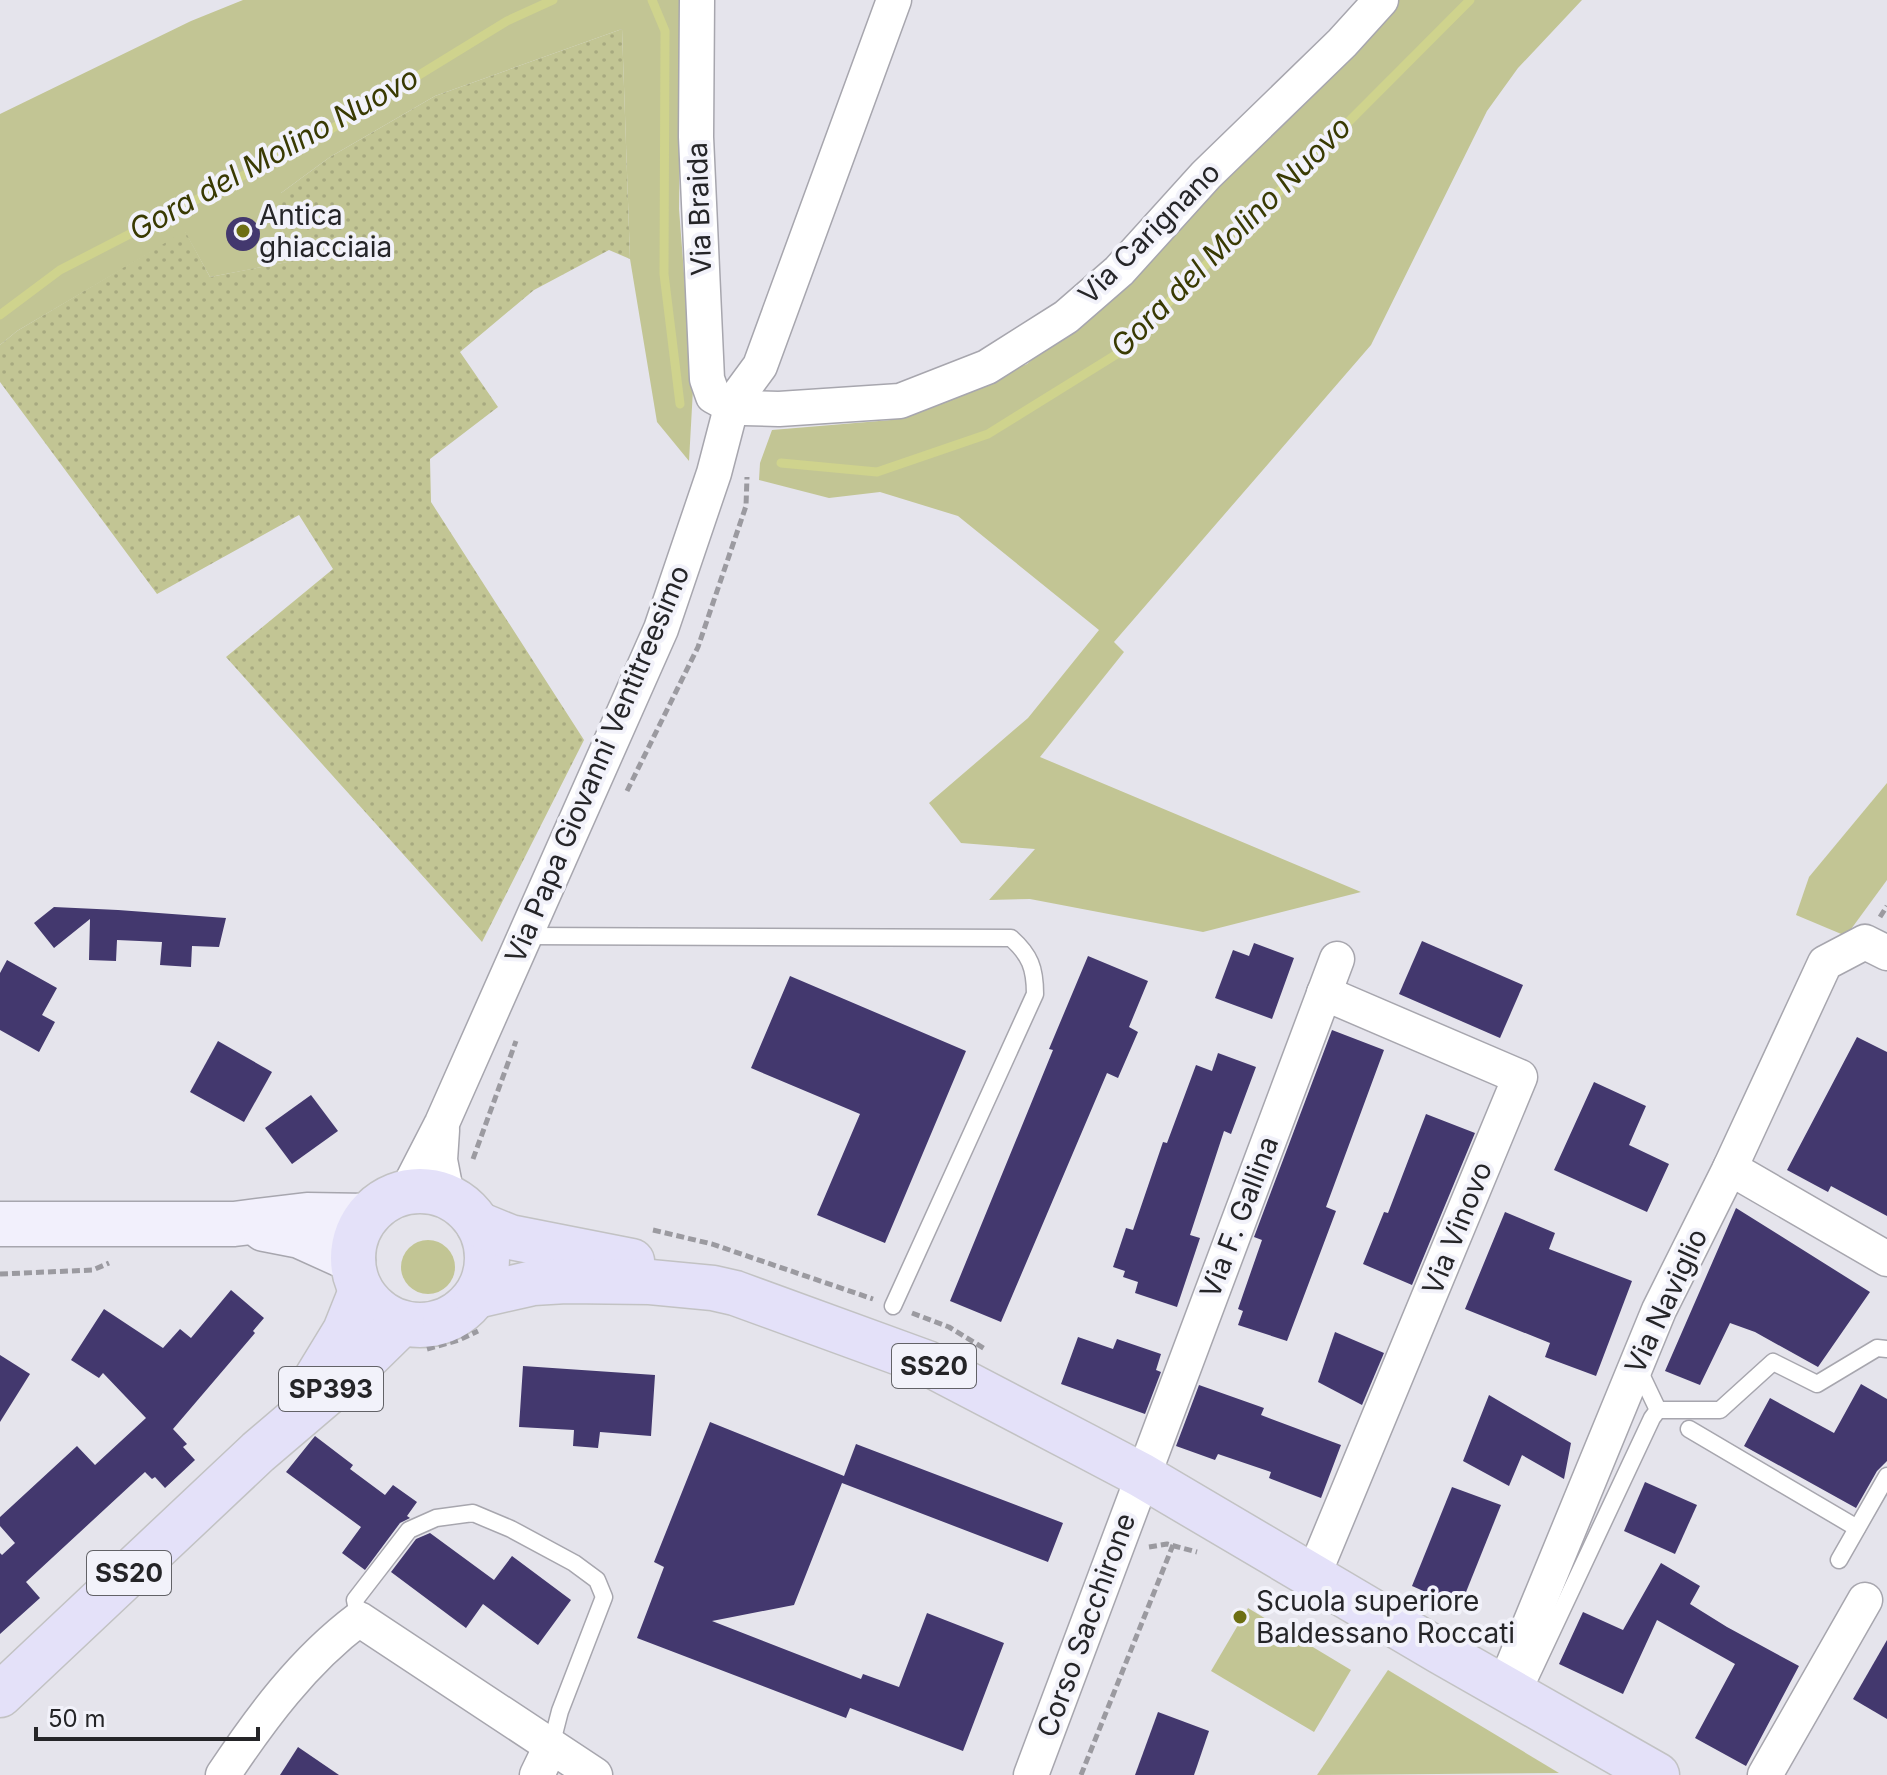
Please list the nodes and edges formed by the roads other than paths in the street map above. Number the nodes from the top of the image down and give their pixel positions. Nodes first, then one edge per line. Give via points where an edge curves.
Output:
1 (697, 0) edge
2 (894, 0) edge
3 (1381, 0) edge
4 (732, 404) junction
5 (524, 936) junction
6 (1876, 948) edge
7 (1337, 959) dead end
8 (1324, 993) junction
9 (1730, 1168) junction
10 (451, 1194) junction
11 (367, 1216) junction
12 (0, 1224) edge
13 (234, 1224) junction
14 (1887, 1259) edge
15 (357, 1275) junction
16 (713, 1288) junction
17 (893, 1306) road end
18 (479, 1312) junction
19 (410, 1337) junction
20 (1887, 1349) edge
21 (1636, 1363) junction
22 (1658, 1410) junction
23 (1689, 1429) dead end
24 (258, 1452) junction
25 (1141, 1475) junction
26 (1887, 1476) edge
27 (1857, 1528) junction
28 (1839, 1560) dead end
29 (1313, 1576) junction
30 (1865, 1600) dead end
31 (359, 1619) junction
32 (1512, 1692) junction
33 (0, 1695) edge
34 (544, 1760) edge
35 (223, 1775) edge
36 (595, 1775) edge
37 (1031, 1775) edge
38 (1657, 1775) edge
39 (1765, 1775) edge

1 - 4 street, Via Braida via 704,352 713,396
2 - 4 street, Via Papa Giovanni Ventitreesimo via 760,366
3 - 4 street, Via Carignano via 1206,175 1119,271 1066,317 987,367 900,401 779,409
4 - 5 street, Via Papa Giovanni Ventitreesimo via 661,629
5 - 10 street, Via Papa Giovanni Ventitreesimo via 442,1123 440,1160
5 - 17 lane via 1011,938 1024,949 1035,973 1035,994
6 - 9 street, Via Naviglio via 1825,963
7 - 8 street, Via F. Gallina
8 - 25 street, Via F. Gallina
8 - 29 street, Via Vinovo via 1520,1077
9 - 14 street
9 - 21 street, Via Naviglio
10 - 11 main road via 378,1205
10 - 16 main road, SS20 via 510,1237 657,1265
10 - 18 main road via 485,1241 488,1260
11 - 13 main road via 307,1215
11 - 15 main road via 356,1237
12 - 13 main road
13 - 15 main road via 300,1236
15 - 19 main road via 378,1310
15 - 24 main road, SP393 via 345,1331 306,1396
16 - 18 main road, SS20 via 650,1282 533,1283
16 - 25 main road, SS20 via 927,1363
18 - 19 main road via 461,1312 423,1325
19 - 24 main road, SP393 via 353,1371
20 - 22 lane via 1877,1348 1817,1384 1773,1362 1720,1410
21 - 22 lane
21 - 32 street, Via Naviglio
22 - 32 lane
23 - 27 lane
24 - 33 main road, SS20
25 - 29 main road, SS20
25 - 37 street, Corso Sacchirone
26 - 27 lane
27 - 28 lane
29 - 32 main road, SS20
30 - 39 street
31 - 34 street
31 - 34 lane via 355,1600 409,1530 436,1518 473,1513 574,1563 597,1580 604,1597
31 - 35 street via 332,1639 263,1716
32 - 38 main road, SS20
34 - 36 street

